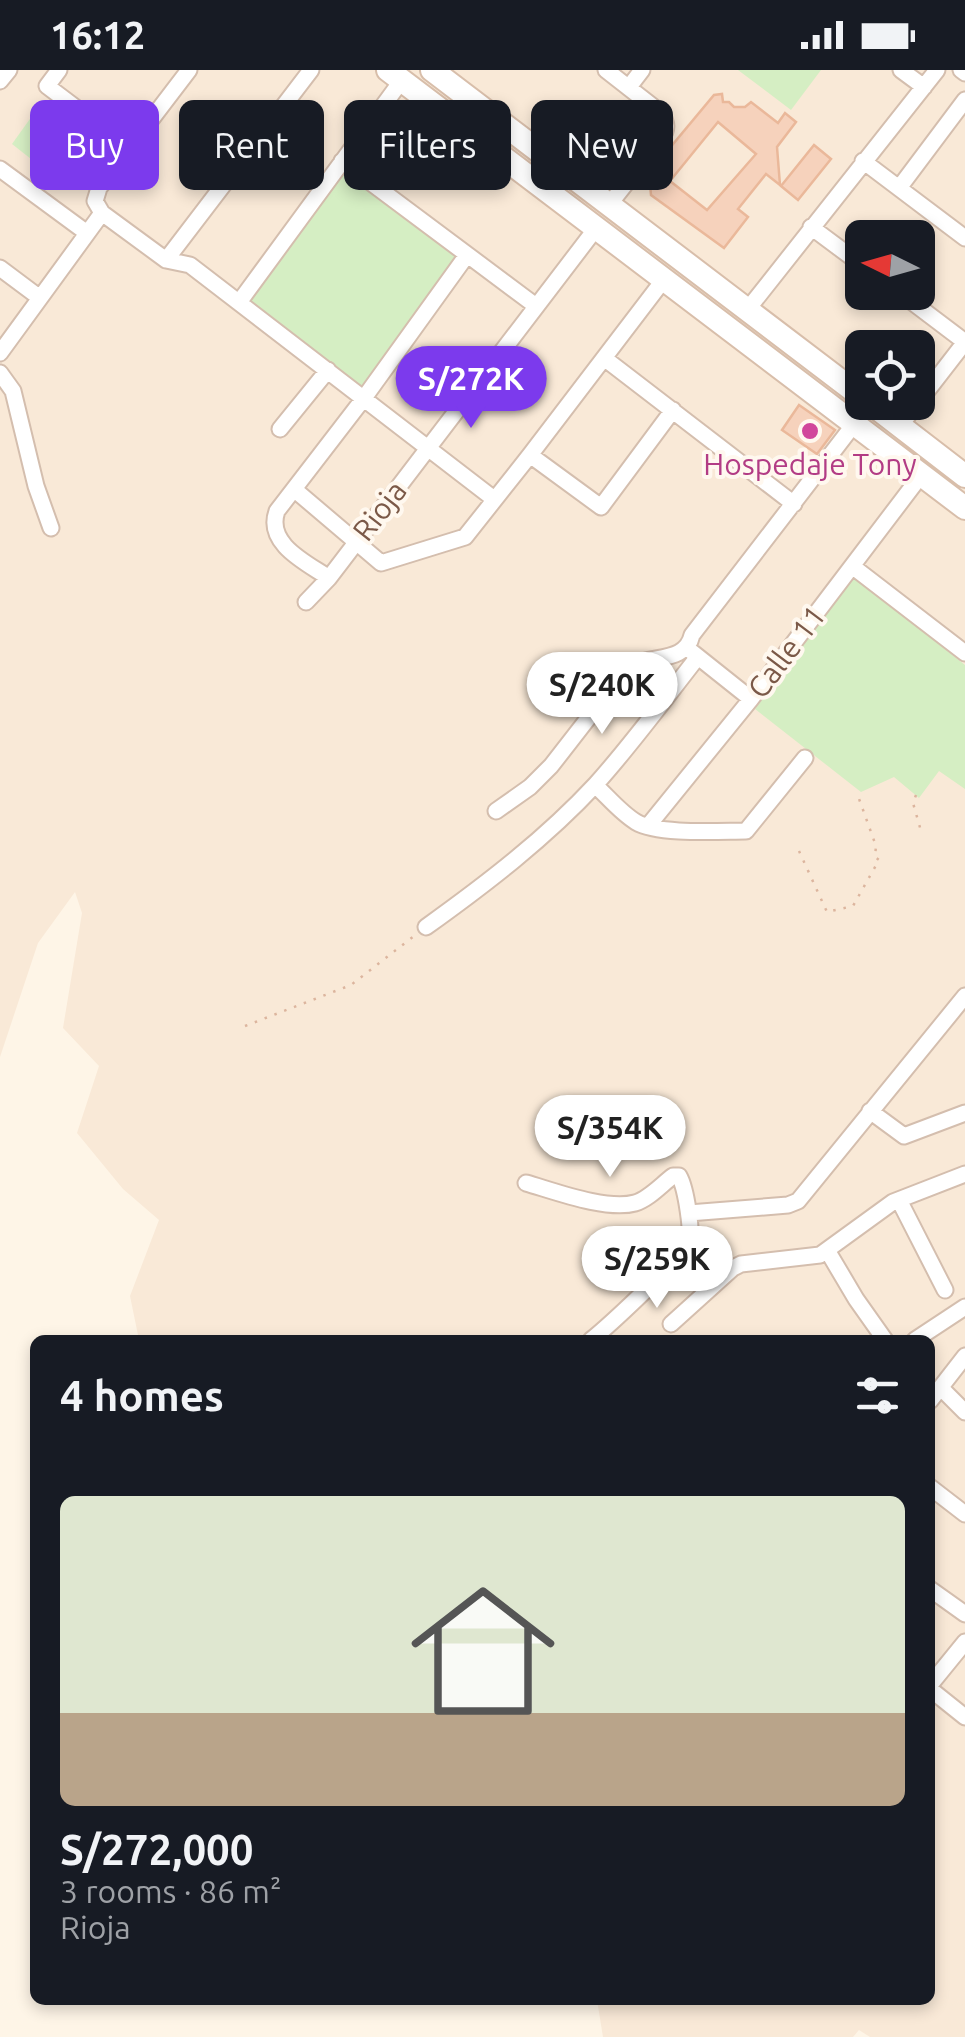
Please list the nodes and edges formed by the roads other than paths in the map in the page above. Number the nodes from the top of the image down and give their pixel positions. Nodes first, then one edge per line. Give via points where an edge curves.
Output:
1 (9, 70) edge
2 (59, 70) edge
3 (189, 70) edge
4 (311, 70) edge
5 (432, 70) edge
6 (606, 70) edge
7 (642, 70) edge
8 (901, 70) edge
9 (937, 70) edge
10 (395, 75) edge
11 (0, 82) edge
12 (629, 87) junction
13 (924, 87) junction
14 (66, 100) edge
15 (965, 100) edge
16 (159, 110) edge
17 (342, 161) junction
18 (863, 161) junction
19 (0, 169) edge
20 (899, 188) junction
21 (99, 190) edge
22 (98, 207) junction
23 (602, 216) junction
24 (812, 227) junction
25 (87, 233) junction
26 (965, 238) edge
27 (845, 253) edge
28 (468, 255) junction
29 (166, 260) junction
30 (0, 268) edge
31 (665, 278) junction
32 (40, 298) junction
33 (240, 302) junction
34 (536, 306) junction
35 (748, 309) junction
36 (923, 310) edge
37 (965, 342) edge
38 (0, 353) edge
39 (604, 358) junction
40 (328, 370) junction
41 (0, 373) edge
42 (845, 384) edge
43 (364, 398) junction
44 (673, 410) junction
45 (892, 420) edge
46 (855, 424) junction
47 (900, 426) junction
48 (280, 428) dead end
49 (429, 448) junction
50 (530, 455) junction
51 (922, 474) junction
52 (961, 474) edge
53 (295, 490) junction
54 (942, 490) junction
55 (494, 499) junction
56 (794, 504) junction
57 (965, 508) edge
58 (51, 528) dead end
59 (357, 541) junction
60 (852, 566) junction
61 (329, 578) junction
62 (306, 602) dead end
63 (694, 651) junction
64 (965, 652) edge
65 (751, 699) junction
66 (805, 758) dead end
67 (595, 785) junction
68 (496, 811) dead end
69 (648, 826) junction
70 (426, 926) road end
71 (963, 1003) edge
72 (870, 1111) junction
73 (965, 1112) edge
74 (965, 1174) edge
75 (526, 1183) dead end
76 (898, 1200) junction
77 (689, 1213) junction
78 (827, 1250) junction
79 (944, 1290) dead end
80 (965, 1307) edge
81 (672, 1324) dead end
82 (597, 1335) edge
83 (881, 1335) edge
84 (923, 1335) edge
85 (965, 1356) edge
86 (935, 1395) edge
87 (965, 1412) edge
88 (935, 1491) edge
89 (965, 1514) edge
90 (935, 1593) edge
91 (965, 1614) edge
92 (965, 1642) edge
93 (935, 1681) edge
94 (935, 1691) edge
95 (965, 1717) edge

1 - 11 street
2 - 14 street via 47,86
3 - 16 street
4 - 29 street
5 - 23 main road
6 - 12 street
7 - 12 street
8 - 13 street
9 - 13 street
10 - 17 street
10 - 23 main road
12 - 23 street, Rioja via 661,113 666,132
13 - 18 street
15 - 20 street
17 - 28 street
17 - 33 street
18 - 20 street
18 - 24 street
19 - 25 street
20 - 26 street
21 - 22 street
22 - 25 street
22 - 29 street
23 - 31 main road
23 - 34 street, Rioja
23 - 35 main road
24 - 27 street
24 - 35 street
25 - 32 street
28 - 34 street
28 - 43 street
29 - 33 street via 190,265
30 - 32 street
31 - 39 street
31 - 46 main road
32 - 38 street
33 - 40 street
34 - 49 street, Rioja
35 - 42 main road
36 - 37 street
37 - 47 street
39 - 44 street
39 - 50 street
40 - 43 street
40 - 48 street
41 - 58 street via 13,390
43 - 49 street
43 - 53 street
44 - 50 street via 601,507
44 - 56 street
45 - 47 main road
46 - 51 main road
46 - 56 street
47 - 52 main road
49 - 55 street
49 - 59 street, Rioja
50 - 55 street
51 - 54 main road
51 - 60 street, Calle 11
52 - 54 main road
53 - 59 street
53 - 61 street via 274,520 280,540
54 - 57 main road
55 - 59 street via 454,542 381,563
56 - 63 street via 692,635
59 - 61 street, Rioja
60 - 64 street
60 - 65 street, Calle 11
61 - 62 street, Rioja
63 - 65 street
63 - 67 street
63 - 68 street via 632,666 551,766
65 - 69 street, Calle 11
66 - 69 street via 746,831
67 - 69 street
67 - 70 street via 542,836
71 - 72 street
72 - 73 street via 904,1136
72 - 77 street via 798,1201
74 - 76 street
75 - 77 street via 581,1199 633,1204 679,1176
76 - 78 street
76 - 79 street
77 - 82 street via 689,1246
78 - 81 street via 732,1268
78 - 83 street
80 - 84 street
85 - 86 street
86 - 87 street
88 - 89 street
90 - 91 street
92 - 93 street
94 - 95 street

